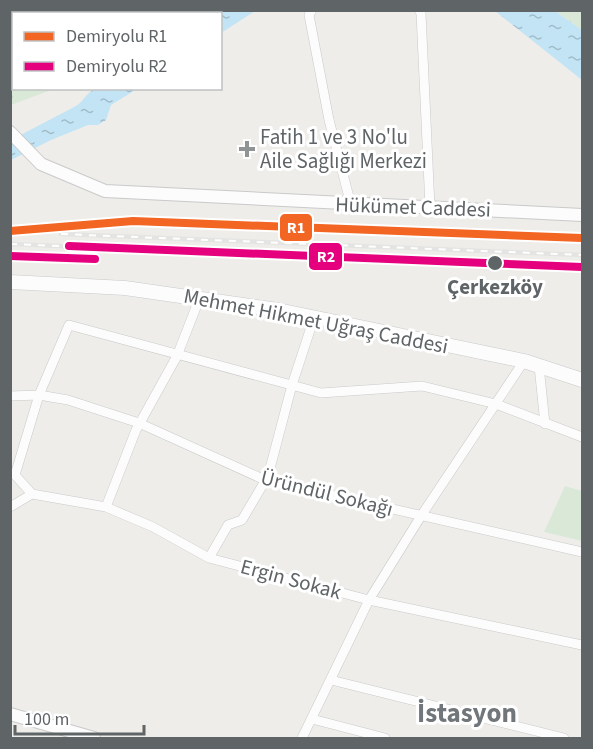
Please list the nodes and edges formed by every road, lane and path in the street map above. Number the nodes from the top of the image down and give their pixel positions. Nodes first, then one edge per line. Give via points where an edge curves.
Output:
1 (312, 10) edge
2 (418, 10) edge
3 (10, 132) edge
4 (351, 205) junction
5 (430, 207) junction
6 (582, 215) edge
7 (10, 282) edge
8 (200, 297) junction
9 (314, 318) junction
10 (177, 356) junction
11 (524, 361) junction
12 (539, 366) junction
13 (582, 381) edge
14 (292, 385) junction
15 (39, 395) junction
16 (10, 396) edge
17 (496, 404) junction
18 (139, 423) junction
19 (545, 424) junction
20 (582, 437) edge
21 (13, 475) edge
22 (265, 480) junction
23 (33, 494) junction
24 (10, 507) edge
25 (106, 507) junction
26 (421, 516) junction
27 (582, 552) edge
28 (209, 558) junction
29 (369, 600) junction
30 (582, 645) edge
31 (331, 680) junction
32 (10, 714) edge
33 (312, 719) junction
34 (94, 738) edge
35 (302, 738) edge
36 (385, 738) edge
37 (564, 738) edge

1 - 4 street via 309,15 329,120
2 - 5 street
3 - 4 street, Hükümet Caddesi via 35,159 105,191
4 - 5 street, Hükümet Caddesi
5 - 6 street, Hükümet Caddesi
7 - 8 main road, Mehmet Hikmet Uğraş Caddesi via 125,288
8 - 9 main road, Mehmet Hikmet Uğraş Caddesi
8 - 10 street
9 - 11 main road, Mehmet Hikmet Uğraş Caddesi
9 - 14 street
10 - 14 street
10 - 15 street via 69,325
10 - 18 street
11 - 12 main road, Mehmet Hikmet Uğraş Caddesi
11 - 17 street
12 - 13 main road, Mehmet Hikmet Uğraş Caddesi
12 - 19 street
14 - 17 street via 321,393 422,386
14 - 22 street
15 - 16 street, Üründül Sokağı
15 - 18 street, Üründül Sokağı via 68,400
15 - 21 street
17 - 19 street
17 - 26 street
18 - 22 street, Üründül Sokağı
18 - 25 street
19 - 20 street
21 - 23 street
22 - 26 street, Üründül Sokağı
22 - 28 street via 242,520 228,525
23 - 24 street
23 - 25 street, Ergin Sokak
25 - 28 street, Ergin Sokak
26 - 27 street, Üründül Sokağı
26 - 29 street
28 - 29 street, Ergin Sokak
29 - 30 street, Ergin Sokak
29 - 31 street
31 - 33 street
31 - 37 street
32 - 34 street
33 - 35 street
33 - 36 street

